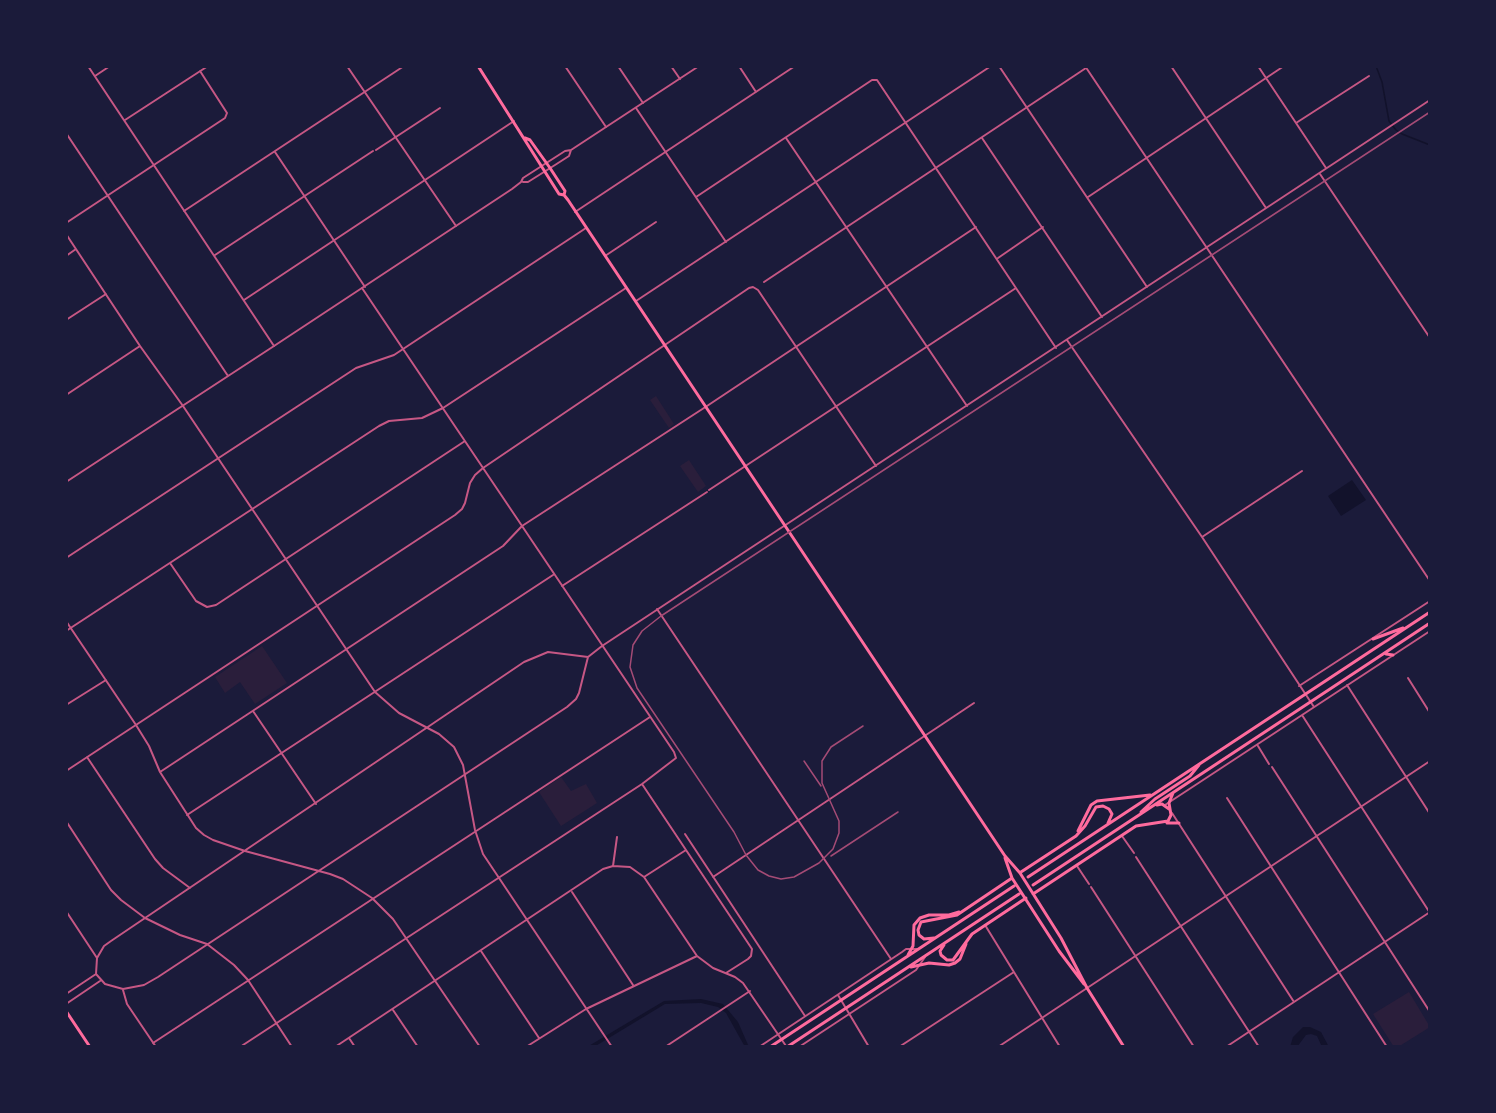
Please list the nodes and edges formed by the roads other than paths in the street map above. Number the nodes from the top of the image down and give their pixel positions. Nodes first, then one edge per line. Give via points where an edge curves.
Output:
1 (88, 66) edge
2 (110, 66) edge
3 (208, 66) edge
4 (348, 66) edge
5 (404, 66) edge
6 (478, 66) edge
7 (565, 66) edge
8 (618, 66) edge
9 (672, 66) edge
10 (699, 66) edge
11 (739, 66) edge
12 (795, 66) edge
13 (991, 66) edge
14 (999, 66) edge
15 (1172, 66) edge
16 (1258, 66) edge
17 (1284, 66) edge
18 (1087, 67) edge
19 (200, 71) junction
20 (95, 76) junction
21 (1369, 76) dead end
22 (1265, 78) junction
23 (680, 79) junction
24 (365, 92) junction
25 (756, 92) junction
26 (1430, 100) edge
27 (643, 103) junction
28 (440, 108) dead end
29 (636, 108) junction
30 (1027, 108) junction
31 (1206, 117) junction
32 (124, 121) junction
33 (514, 121) junction
34 (906, 123) junction
35 (1296, 123) junction
36 (606, 127) junction
37 (66, 133) edge
38 (396, 137) junction
39 (525, 138) junction
40 (786, 138) junction
41 (982, 138) junction
42 (571, 150) junction
43 (274, 152) junction
44 (666, 152) junction
45 (1146, 158) junction
46 (546, 163) junction
47 (153, 165) junction
48 (541, 166) junction
49 (550, 168) junction
50 (936, 168) junction
51 (1326, 168) junction
52 (544, 172) junction
53 (1319, 173) junction
54 (425, 182) junction
55 (521, 182) junction
56 (816, 183) junction
57 (107, 195) junction
58 (564, 195) junction
59 (304, 196) junction
60 (696, 197) junction
61 (1088, 197) junction
62 (1266, 208) junction
63 (184, 211) junction
64 (575, 212) junction
65 (66, 222) edge
66 (656, 222) dead end
67 (456, 226) junction
68 (976, 227) junction
69 (1043, 227) junction
70 (586, 228) junction
71 (846, 228) junction
72 (66, 234) edge
73 (334, 241) junction
74 (726, 242) junction
75 (1207, 247) junction
76 (76, 249) junction
77 (66, 256) edge
78 (214, 256) junction
79 (605, 256) junction
80 (997, 258) junction
81 (764, 282) dead end
82 (886, 287) junction
83 (1147, 287) junction
84 (364, 288) junction
85 (626, 288) junction
86 (1016, 288) junction
87 (106, 294) junction
88 (243, 300) junction
89 (635, 301) junction
90 (1102, 317) junction
91 (66, 320) edge
92 (1430, 338) edge
93 (1068, 340) junction
94 (665, 345) junction
95 (140, 346) junction
96 (274, 346) junction
97 (797, 347) junction
98 (927, 347) junction
99 (1056, 348) junction
100 (403, 350) junction
101 (228, 376) junction
102 (66, 395) edge
103 (183, 406) junction
104 (707, 406) junction
105 (836, 406) junction
106 (967, 406) junction
107 (443, 408) junction
108 (465, 441) junction
109 (218, 459) junction
110 (746, 466) junction
111 (876, 466) junction
112 (483, 468) junction
113 (1302, 471) dead end
114 (66, 482) edge
115 (252, 510) junction
116 (522, 526) junction
117 (785, 526) junction
118 (1202, 537) junction
119 (66, 558) edge
120 (286, 559) junction
121 (171, 563) junction
122 (554, 574) junction
123 (1430, 581) edge
124 (562, 586) junction
125 (1430, 601) edge
126 (317, 606) junction
127 (657, 609) junction
128 (1430, 612) edge
129 (66, 621) edge
130 (1413, 623) junction
131 (1430, 623) edge
132 (70, 628) junction
133 (66, 631) edge
134 (1430, 631) edge
135 (1416, 632) junction
136 (1373, 639) junction
137 (1415, 640) junction
138 (602, 645) junction
139 (346, 650) junction
140 (1381, 655) junction
141 (588, 657) junction
142 (1394, 657) junction
143 (1408, 678) dead end
144 (106, 680) junction
145 (1347, 685) junction
146 (1299, 686) junction
147 (375, 692) junction
148 (1305, 694) junction
149 (1310, 702) junction
150 (974, 703) dead end
151 (66, 705) edge
152 (1314, 707) junction
153 (253, 711) junction
154 (1430, 713) edge
155 (1302, 715) junction
156 (650, 717) junction
157 (136, 725) junction
158 (427, 728) junction
159 (925, 735) junction
160 (1257, 745) junction
161 (282, 753) junction
162 (87, 758) junction
163 (1430, 762) edge
164 (1200, 763) junction
165 (1269, 764) dead end
166 (1272, 768) dead end
167 (66, 771) edge
168 (160, 772) junction
169 (465, 774) junction
170 (1406, 777) junction
171 (642, 784) junction
172 (1174, 792) junction
173 (1155, 794) junction
174 (1227, 798) dead end
175 (316, 804) junction
176 (1167, 804) junction
177 (1152, 807) junction
178 (1362, 807) junction
179 (1169, 809) junction
180 (1430, 814) edge
181 (187, 815) junction
182 (1136, 818) junction
183 (798, 820) junction
184 (66, 821) edge
185 (1162, 823) junction
186 (1179, 823) junction
187 (1107, 825) junction
188 (475, 830) junction
189 (685, 834) dead end
190 (1122, 835) junction
191 (1076, 836) junction
192 (1317, 836) junction
193 (617, 837) dead end
194 (686, 850) junction
195 (245, 851) junction
196 (1134, 853) dead end
197 (1005, 856) junction
198 (1136, 857) dead end
199 (613, 866) junction
200 (1077, 866) junction
201 (1271, 867) junction
202 (318, 871) junction
203 (1020, 873) junction
204 (498, 877) junction
205 (644, 877) junction
206 (713, 877) junction
207 (1028, 877) dead end
208 (1012, 878) junction
209 (1033, 885) dead end
210 (1014, 886) dead end
211 (190, 888) junction
212 (572, 891) junction
213 (1019, 894) dead end
214 (1034, 894) junction
215 (1226, 896) junction
216 (372, 898) junction
217 (1026, 898) junction
218 (66, 911) edge
219 (963, 911) junction
220 (1430, 912) edge
221 (145, 918) junction
222 (527, 920) junction
223 (986, 925) junction
224 (1181, 926) junction
225 (969, 937) junction
226 (406, 938) junction
227 (936, 938) junction
228 (1385, 942) junction
229 (945, 943) junction
230 (207, 944) junction
231 (920, 948) junction
232 (911, 949) junction
233 (481, 951) junction
234 (1136, 955) junction
235 (697, 956) junction
236 (925, 956) junction
237 (97, 958) junction
238 (891, 959) junction
239 (904, 959) junction
240 (921, 964) junction
241 (906, 969) junction
242 (1014, 972) junction
243 (1339, 972) junction
244 (726, 973) junction
245 (96, 974) junction
246 (248, 980) junction
247 (100, 981) junction
248 (435, 981) junction
249 (633, 985) junction
250 (1087, 988) junction
251 (123, 989) junction
252 (750, 991) junction
253 (66, 994) edge
254 (838, 995) junction
255 (841, 1000) junction
256 (1294, 1002) junction
257 (66, 1004) edge
258 (846, 1008) junction
259 (392, 1009) junction
260 (586, 1009) junction
261 (66, 1012) edge
262 (1430, 1012) edge
263 (849, 1014) junction
264 (805, 1016) junction
265 (1042, 1017) junction
266 (276, 1023) junction
267 (1250, 1032) junction
268 (778, 1034) junction
269 (349, 1038) junction
270 (539, 1038) junction
271 (782, 1039) junction
272 (153, 1043) junction
273 (90, 1047) edge
274 (156, 1047) edge
275 (240, 1047) edge
276 (292, 1047) edge
277 (335, 1047) edge
278 (355, 1047) edge
279 (418, 1047) edge
280 (480, 1047) edge
281 (526, 1047) edge
282 (612, 1047) edge
283 (665, 1047) edge
284 (759, 1047) edge
285 (770, 1047) edge
286 (787, 1047) edge
287 (799, 1047) edge
288 (869, 1047) edge
289 (899, 1047) edge
290 (998, 1047) edge
291 (1060, 1047) edge
292 (1124, 1047) edge
293 (1194, 1047) edge
294 (1227, 1047) edge
295 (1259, 1047) edge
296 (1387, 1047) edge

1 - 20 street
2 - 20 street
3 - 19 street
4 - 24 street
5 - 24 street
6 - 33 main road
7 - 36 street
8 - 27 street
9 - 23 street
10 - 23 street
11 - 25 street
12 - 25 street
13 - 34 street
14 - 30 street
15 - 31 street
16 - 22 street
17 - 22 street
18 - 30 street
18 - 45 street
19 - 32 street
19 - 47 street via 227,113 225,118
20 - 32 street
21 - 35 street
22 - 31 street
22 - 35 street
23 - 27 street
24 - 38 street
24 - 43 street
25 - 44 street
26 - 51 street
27 - 29 street
28 - 38 street
29 - 36 street
29 - 44 street
30 - 41 street
30 - 61 street
31 - 45 street
31 - 62 street
32 - 47 street
33 - 39 main road
33 - 54 street
34 - 40 street via 878,80 872,80
34 - 50 street
34 - 56 street
35 - 51 street
36 - 42 street
37 - 57 street
38 - 54 street
38 - 59 street
39 - 46 main road
39 - 48 main road
40 - 56 street
40 - 60 street
41 - 50 street
41 - 69 street
42 - 46 street
42 - 49 street via 569,156
43 - 59 street
43 - 63 street
44 - 60 street
44 - 64 street
45 - 61 street
45 - 75 street
46 - 48 street
46 - 49 main road
47 - 57 street
47 - 63 street
48 - 52 main road
48 - 55 street
49 - 52 street
49 - 58 main road
50 - 68 street
50 - 71 street
51 - 53 street
52 - 55 street
52 - 58 main road via 559,194
53 - 62 street
53 - 92 street
54 - 67 street
54 - 73 street
55 - 67 street
56 - 71 street
56 - 74 street
57 - 65 street
57 - 101 street
58 - 64 main road
59 - 73 street
59 - 78 street
60 - 74 street
61 - 83 street
62 - 75 street
63 - 78 street
64 - 70 main road
66 - 79 street
67 - 84 street
68 - 80 street
68 - 82 street
69 - 80 street
69 - 90 street
70 - 79 main road
70 - 100 street
71 - 81 street
71 - 82 street
72 - 76 street
73 - 84 street
73 - 88 street
74 - 89 street
75 - 83 street
75 - 123 street
76 - 77 street
76 - 87 street
78 - 88 street
79 - 85 main road
80 - 86 street
82 - 97 street
82 - 98 street
83 - 90 street
84 - 96 street
84 - 100 street
85 - 89 main road
85 - 107 street
86 - 98 street
86 - 99 street
87 - 91 street
87 - 95 street
88 - 96 street
89 - 94 main road
90 - 93 street
93 - 99 street
93 - 118 street
94 - 97 street via 754,288
94 - 104 main road
94 - 112 street
95 - 102 street
95 - 103 street
96 - 101 street
97 - 104 street
97 - 105 street
98 - 105 street
98 - 106 street
99 - 106 street
100 - 107 street
100 - 109 street via 356,368
101 - 103 street
103 - 109 street
103 - 114 street
104 - 110 main road
104 - 116 street
105 - 110 street
105 - 111 street
106 - 111 street
107 - 108 street
107 - 115 street via 422,418 379,426
108 - 112 street
108 - 120 street
109 - 115 street
109 - 119 street
110 - 117 main road
110 - 124 street
111 - 117 street
112 - 116 street
112 - 126 street via 475,475 462,509 455,515
113 - 118 street
115 - 120 street
115 - 121 street
116 - 122 street
116 - 139 street via 503,546
117 - 127 street
117 - 159 main road
118 - 146 street
120 - 121 street via 221,603 207,607 196,601
120 - 126 street
121 - 132 street
122 - 124 street
122 - 147 street
124 - 138 street
125 - 136 street
126 - 139 street
126 - 157 street
127 - 138 street
127 - 183 street
128 - 130 main road
129 - 132 street
130 - 136 main road
130 - 148 main road
131 - 135 main road
132 - 133 street
132 - 144 street
134 - 137 street
135 - 137 main road
135 - 140 main road
136 - 146 street
137 - 142 street
138 - 141 street
138 - 156 street
139 - 147 street
139 - 153 street
140 - 142 main road
140 - 149 main road
141 - 158 street via 558,652 536,656
141 - 169 street via 576,699
142 - 145 street
143 - 154 street
144 - 151 street
144 - 157 street
145 - 152 street
145 - 170 street
146 - 148 street
147 - 158 street via 399,713
147 - 161 street
148 - 149 street
148 - 164 main road
149 - 152 street
149 - 172 main road
150 - 159 street
152 - 155 street
153 - 161 street
153 - 168 street
155 - 160 street
155 - 178 street
156 - 171 street via 676,758
156 - 188 street
157 - 162 street
157 - 168 street
158 - 169 street via 454,747
158 - 175 street
159 - 183 street
159 - 197 main road
160 - 165 street
160 - 176 street
161 - 175 street
161 - 181 street
162 - 167 street
162 - 211 street via 155,859
163 - 170 street
164 - 173 main road
164 - 182 main road via 1190,776 1155,799
166 - 192 street
168 - 181 street
169 - 188 street
169 - 202 street
170 - 178 street
170 - 180 street
171 - 194 street
171 - 204 street
172 - 176 main road
172 - 177 main road
173 - 187 main road
173 - 191 main road via 1097,801 1091,805
174 - 201 street
175 - 195 street
176 - 177 main road
176 - 179 main road
177 - 182 main road
178 - 192 street
178 - 220 street
179 - 185 main road via 1170,818
179 - 186 street
181 - 195 street via 204,835
182 - 209 main road
183 - 206 street
183 - 238 street
184 - 221 street via 111,890
185 - 186 main road
185 - 190 main road via 1140,825
186 - 215 street
187 - 191 main road via 1112,814 1109,809 1096,807
187 - 207 main road
188 - 204 street via 483,854
188 - 216 street
189 - 206 street
190 - 196 street
190 - 200 main road
191 - 203 main road
192 - 201 street
192 - 228 street
193 - 199 street
194 - 205 street
194 - 244 street via 751,947 748,959
195 - 202 street
195 - 211 street
197 - 203 main road
197 - 208 main road
198 - 224 street
199 - 205 street via 630,867
199 - 212 street
200 - 214 main road
200 - 234 street
201 - 215 street
201 - 243 street
202 - 216 street via 343,879
202 - 230 street
203 - 214 main road
204 - 222 street
204 - 226 street
205 - 235 street
206 - 264 street
208 - 217 main road
208 - 219 main road
210 - 227 main road
211 - 221 street
212 - 222 street
212 - 249 street
213 - 229 main road
214 - 250 main road
215 - 224 street
215 - 256 street
216 - 226 street
216 - 246 street
217 - 223 main road
217 - 250 main road
218 - 237 street
219 - 227 main road via 921,922 919,935 924,939
219 - 232 main road via 920,918 914,925
220 - 228 street
221 - 230 street
221 - 237 street via 104,946
222 - 233 street
222 - 260 street
223 - 225 main road
223 - 242 street
224 - 234 street
224 - 267 street
225 - 229 main road via 950,961 941,955
225 - 240 main road via 955,963
226 - 248 street
226 - 266 street
227 - 231 main road
228 - 243 street
228 - 262 street
229 - 236 main road
230 - 246 street
230 - 251 street via 144,985
231 - 232 street
231 - 239 main road
232 - 238 street
232 - 239 main road
233 - 248 street
233 - 270 street
234 - 250 street
234 - 293 street
235 - 244 street
235 - 249 street
236 - 240 street
236 - 241 main road
237 - 245 street
238 - 254 street
239 - 255 main road
240 - 241 main road
240 - 263 street
241 - 258 main road
242 - 265 street
242 - 289 street
243 - 256 street
243 - 296 street
244 - 252 street
245 - 247 street
245 - 253 street
246 - 266 street
246 - 272 street
247 - 251 street
247 - 257 street
248 - 259 street
248 - 280 street
249 - 260 street
250 - 265 street
250 - 292 main road
251 - 272 street via 127,1004
252 - 268 street
252 - 283 street
254 - 255 street
254 - 264 street
255 - 258 street
255 - 271 main road
256 - 267 street
258 - 263 street
258 - 286 main road
259 - 269 street
259 - 279 street
260 - 270 street
260 - 282 street
261 - 273 main road
263 - 287 street
263 - 288 street
264 - 268 street
265 - 290 street
265 - 291 street
266 - 275 street
266 - 276 street
267 - 294 street
267 - 295 street
268 - 271 street
268 - 284 street
269 - 277 street
269 - 278 street
270 - 281 street
271 - 285 main road
271 - 286 street
272 - 274 street

